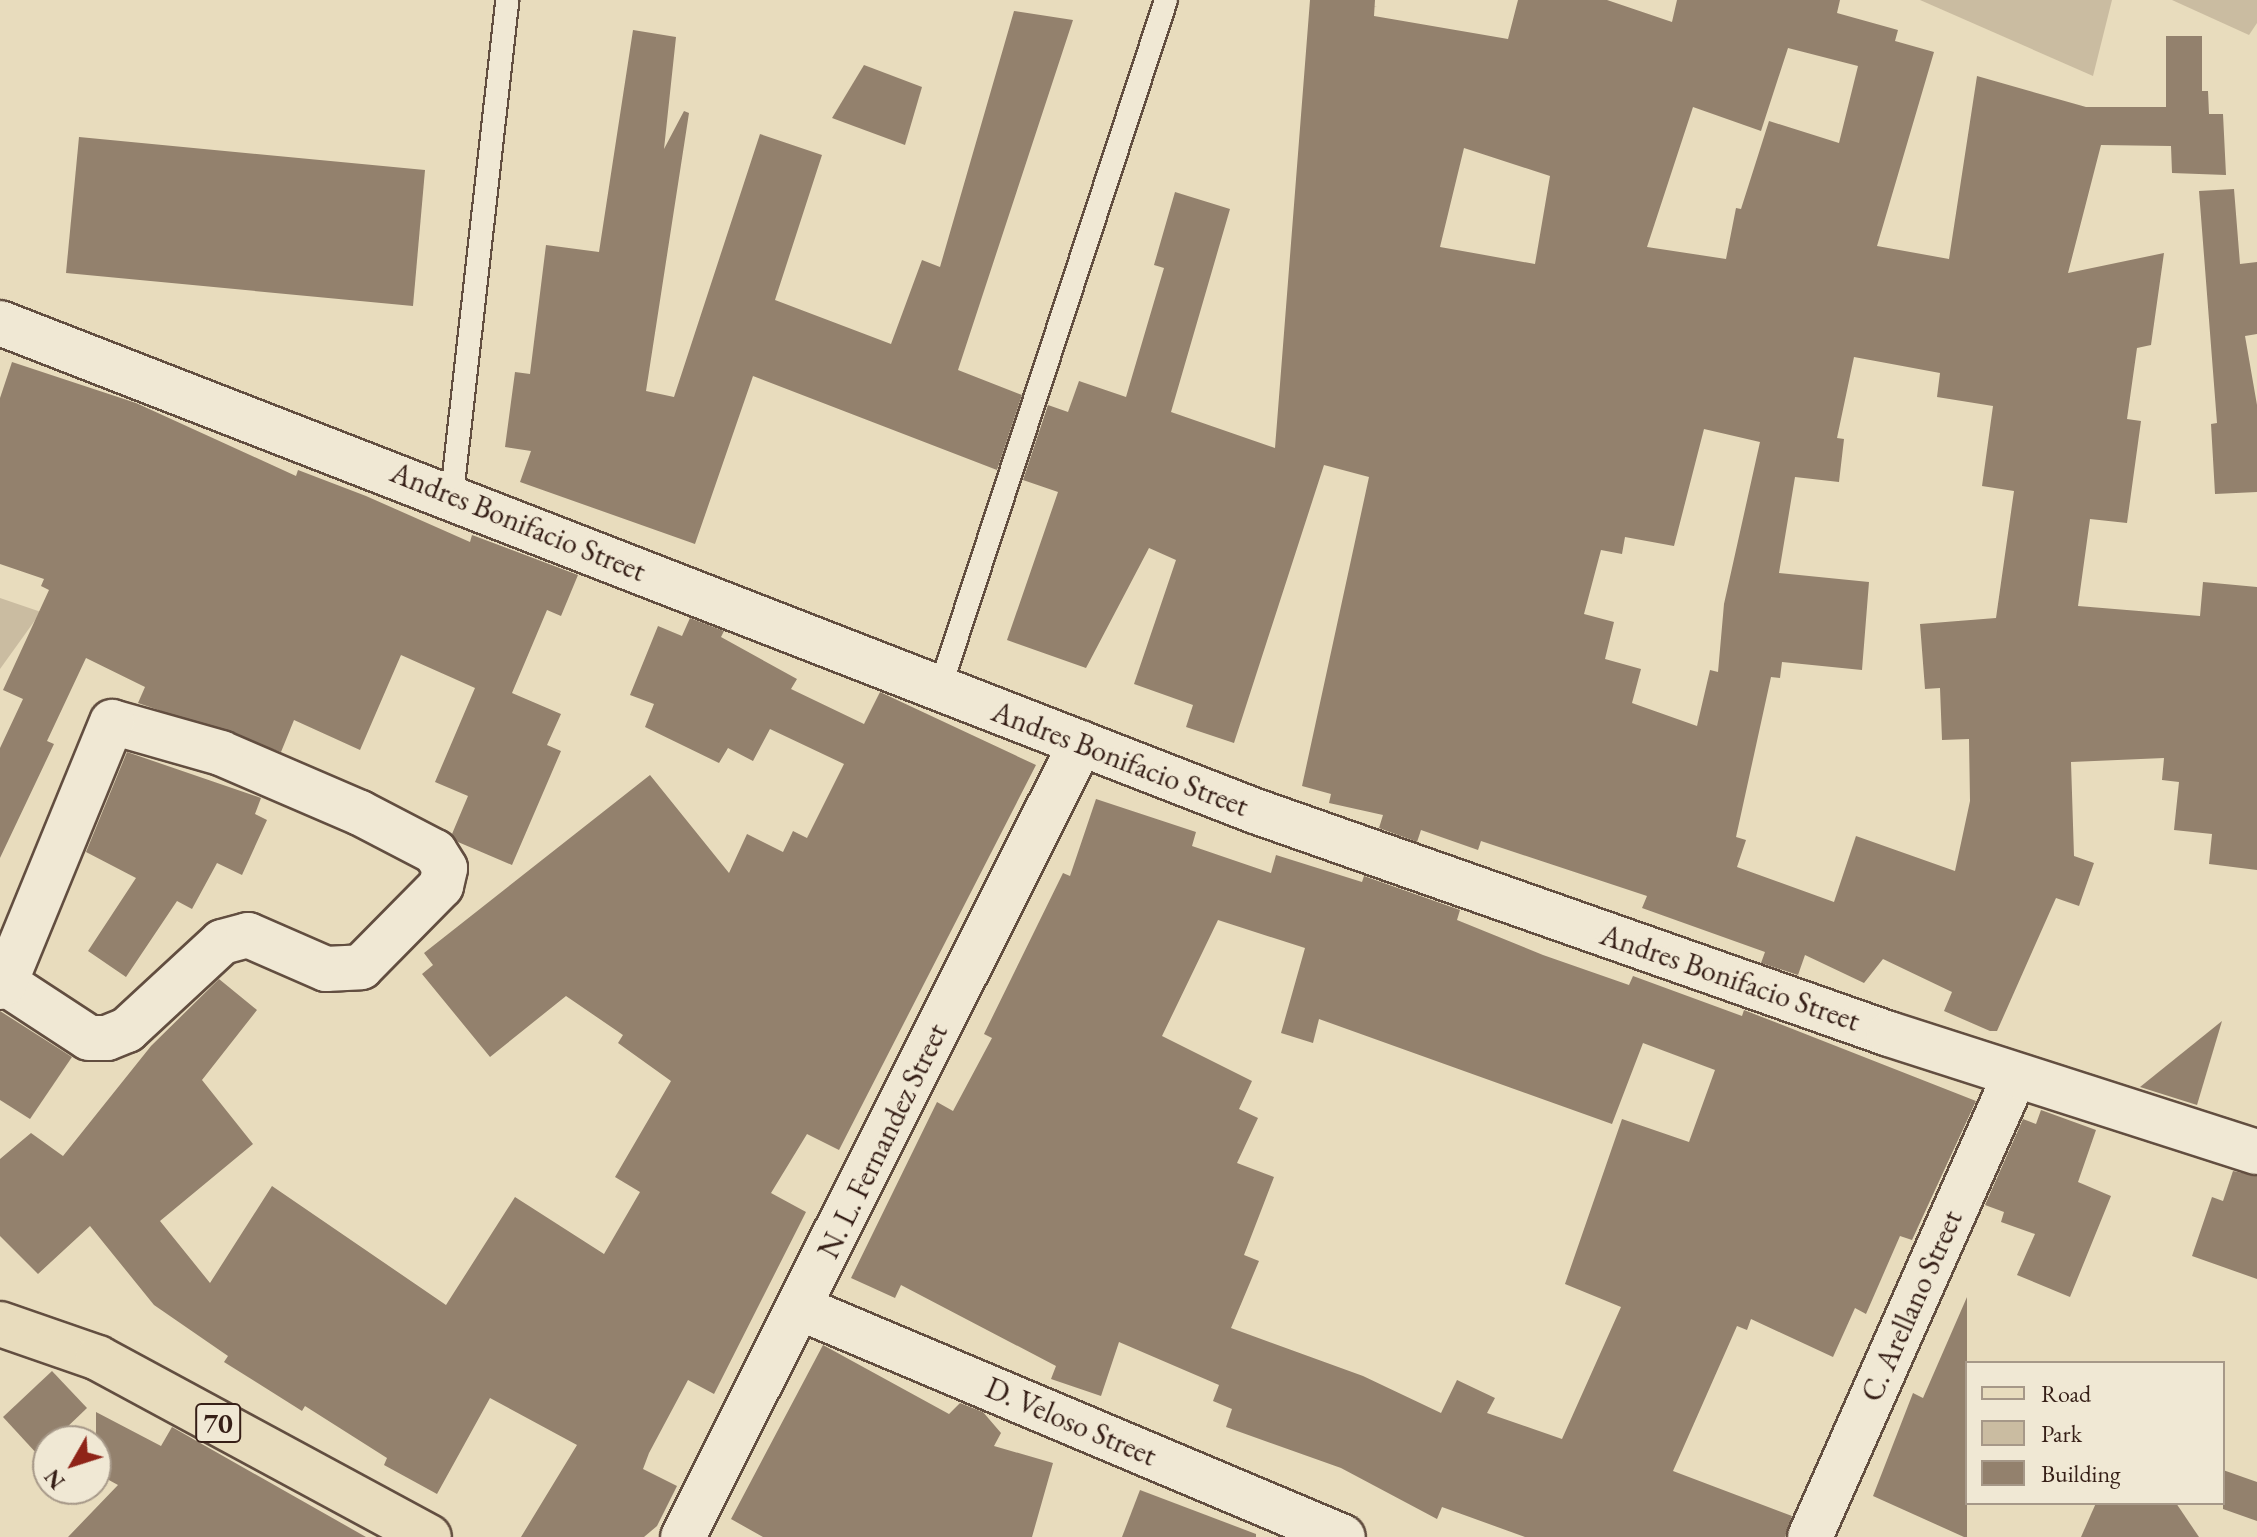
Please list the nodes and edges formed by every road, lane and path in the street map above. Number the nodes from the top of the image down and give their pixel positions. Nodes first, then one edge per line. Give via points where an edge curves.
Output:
1 (507, 0) edge
2 (1166, 0) edge
3 (0, 323) edge
4 (452, 494) junction
5 (939, 691) junction
6 (1081, 743) junction
7 (3, 985) edge
8 (2015, 1075) junction
9 (2257, 1152) edge
10 (800, 1308) junction
11 (0, 1324) edge
12 (429, 1537) edge
13 (683, 1537) edge
14 (1343, 1537) edge
15 (1810, 1537) edge

1 - 4 lane
2 - 5 lane
3 - 4 street, Andres Bonifacio Street
4 - 5 street, Andres Bonifacio Street
5 - 6 street, Andres Bonifacio Street
6 - 8 street, Andres Bonifacio Street via 1270,816
6 - 10 street, N. L. Fernandez Street
7 - 7 street via 60,1024 89,1038 107,1038 127,1030 222,942 248,935 326,969 361,967 441,886 445,868 435,852 360,813 221,753 112,722
8 - 9 street, Andres Bonifacio Street
8 - 15 street, C. Arellano Street
10 - 13 street, N. L. Fernandez Street
10 - 14 street, D. Veloso Street
11 - 12 main road, 70 via 98,1358

